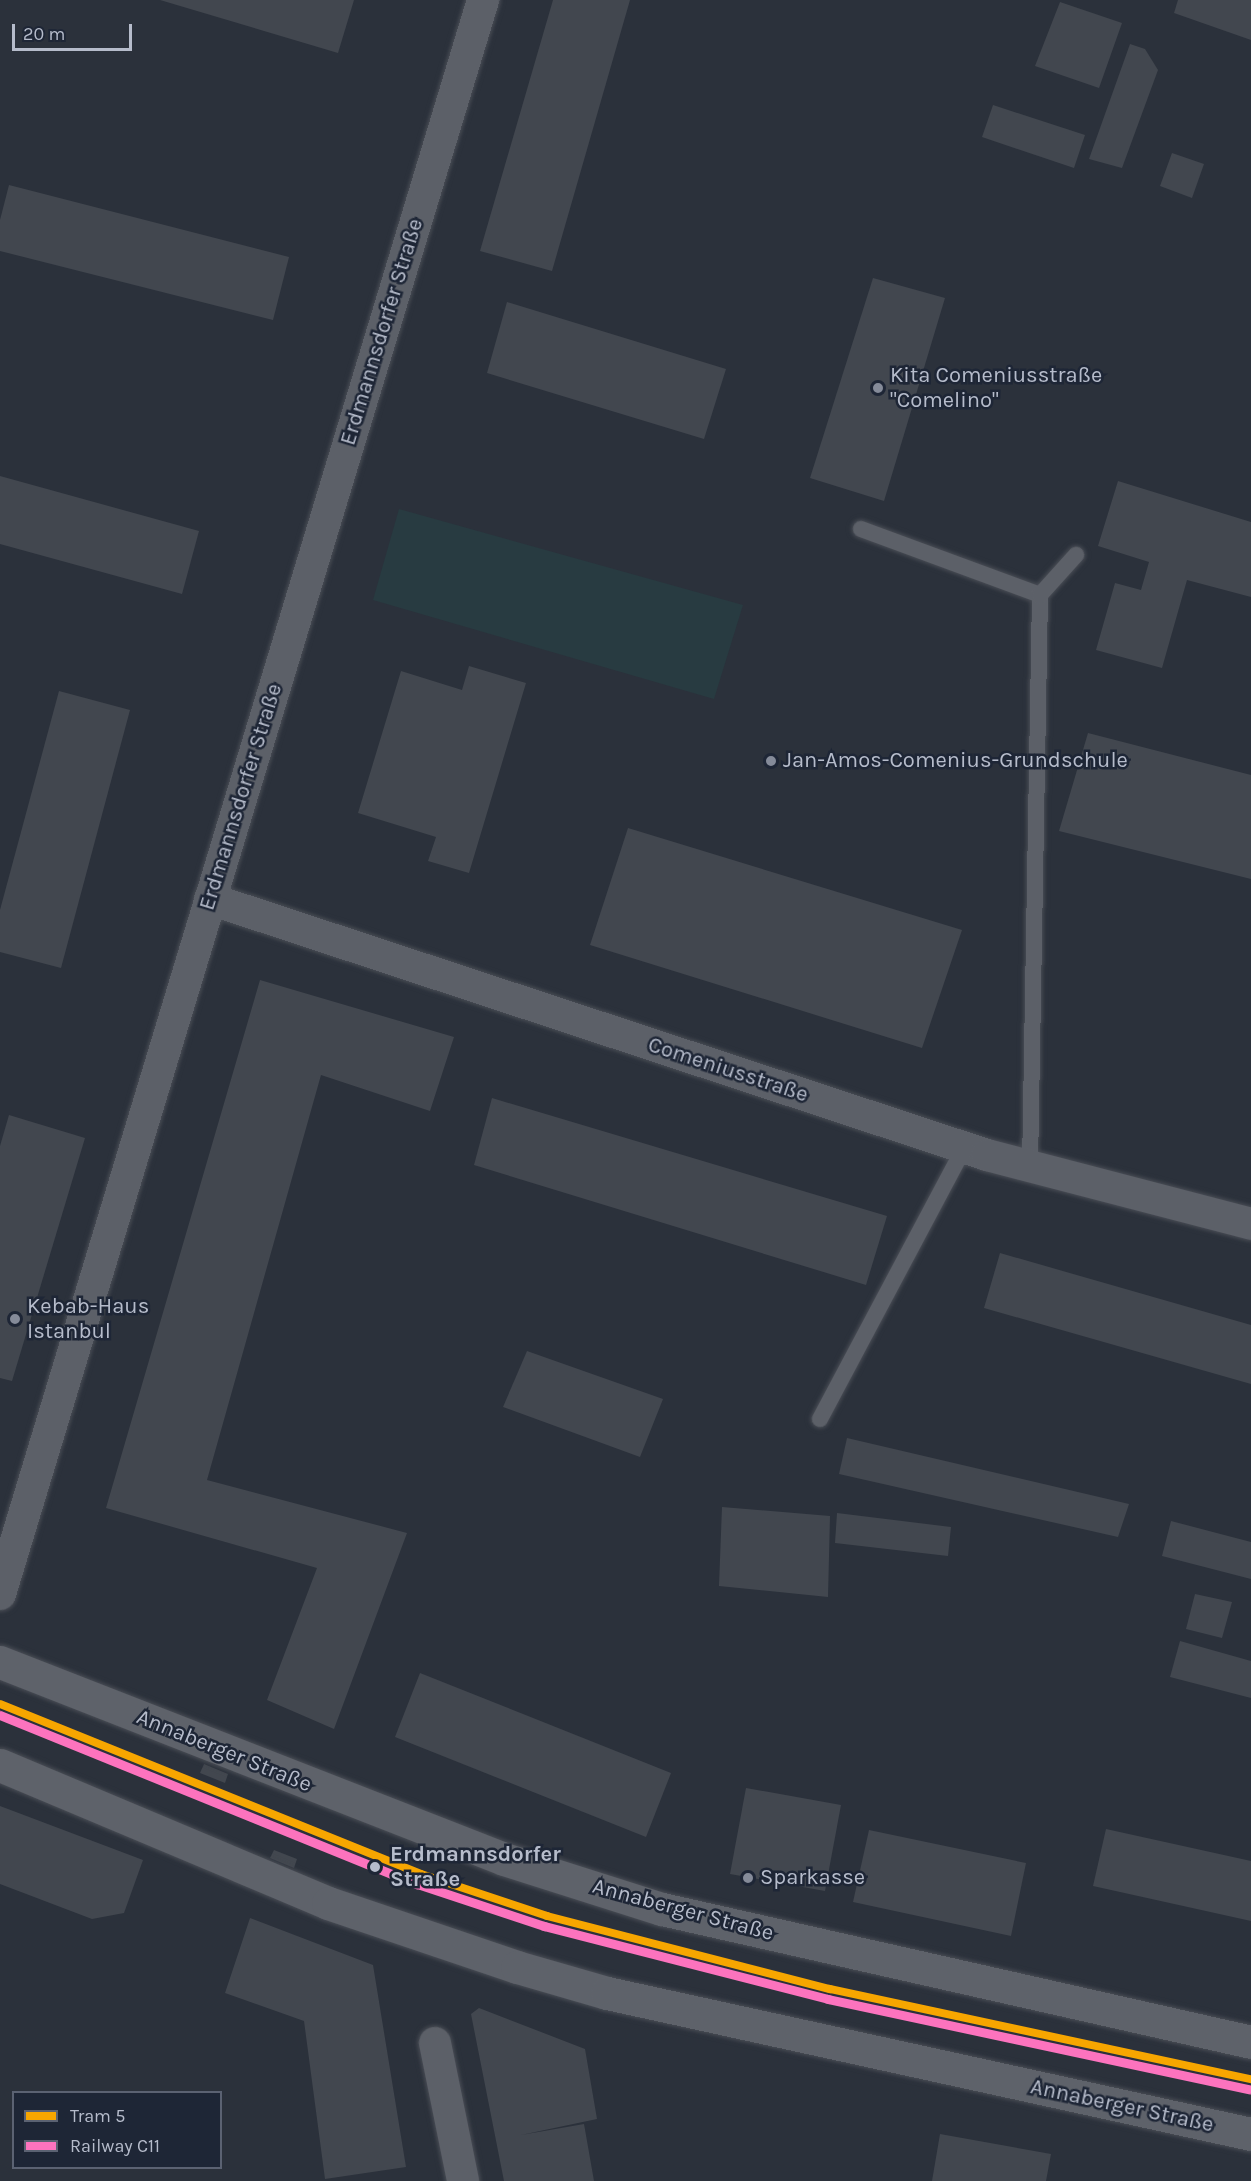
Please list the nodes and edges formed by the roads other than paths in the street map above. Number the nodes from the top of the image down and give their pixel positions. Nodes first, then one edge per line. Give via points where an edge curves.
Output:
1 (483, 0) edge
2 (861, 529) dead end
3 (1076, 555) dead end
4 (1040, 596) junction
5 (210, 899) junction
6 (964, 1148) junction
7 (1030, 1167) junction
8 (1251, 1224) edge
9 (820, 1419) dead end
10 (0, 1594) edge
11 (0, 1662) edge
12 (0, 1765) edge
13 (1251, 2042) edge
14 (435, 2043) dead end
15 (1251, 2134) edge
16 (463, 2181) edge

1 - 5 street, Erdmannsdorfer Straße
2 - 4 lane
3 - 4 lane
4 - 7 lane
5 - 6 street, Comeniusstraße
5 - 10 street, Erdmannsdorfer Straße
6 - 7 street, Comeniusstraße
6 - 9 lane
7 - 8 street, Comeniusstraße
11 - 13 main road, Annaberger Straße via 504,1858 662,1909
12 - 15 main road, Annaberger Straße via 317,1899 517,1967 630,1998
14 - 16 street

